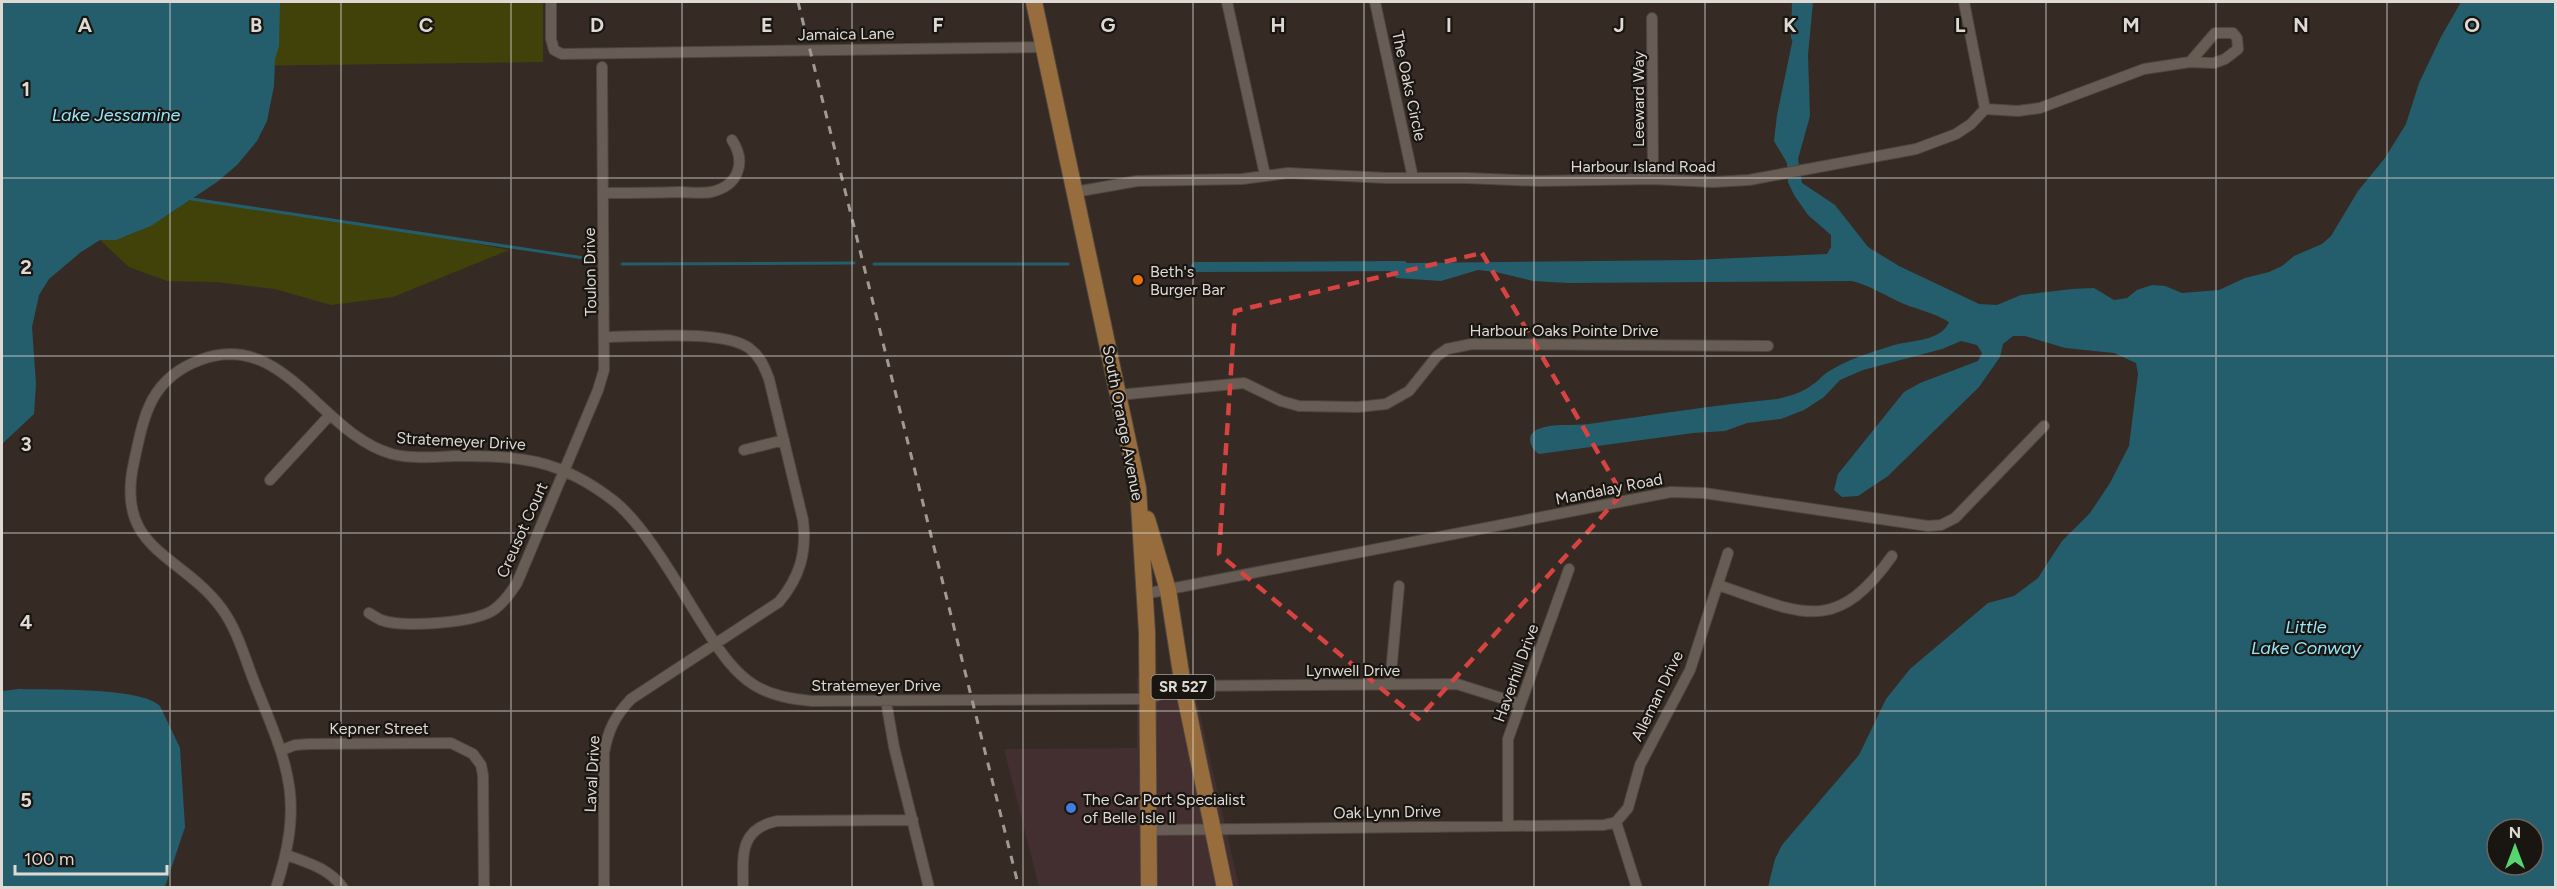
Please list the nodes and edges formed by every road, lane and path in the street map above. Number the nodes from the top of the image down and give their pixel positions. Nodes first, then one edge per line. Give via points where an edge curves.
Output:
1 (551, 2) edge
2 (1034, 2) edge
3 (1227, 2) edge
4 (1375, 2) edge
5 (1964, 2) edge
6 (1652, 18) dead end
7 (1044, 47) junction
8 (2190, 62) dead end
9 (602, 67) dead end
10 (1985, 109) junction
11 (732, 140) dead end
12 (1265, 175) junction
13 (1413, 178) junction
14 (1653, 179) junction
15 (1075, 192) junction
16 (604, 193) junction
17 (606, 337) junction
18 (1768, 346) dead end
19 (1118, 395) junction
20 (329, 416) junction
21 (2044, 426) dead end
22 (784, 440) junction
23 (744, 450) dead end
24 (565, 470) junction
25 (270, 480) dead end
26 (1138, 488) junction
27 (1728, 553) dead end
28 (1892, 555) dead end
29 (1569, 569) dead end
30 (1718, 585) junction
31 (1399, 586) dead end
32 (1168, 590) junction
33 (1144, 594) junction
34 (369, 613) dead end
35 (715, 643) junction
36 (1390, 684) junction
37 (1183, 686) junction
38 (1148, 699) junction
39 (886, 701) junction
40 (1520, 704) junction
41 (282, 750) junction
42 (1619, 819) junction
43 (913, 820) junction
44 (1508, 826) junction
45 (1212, 829) junction
46 (1149, 830) junction
47 (287, 855) junction
48 (276, 888) edge
49 (343, 888) edge
50 (484, 888) edge
51 (604, 888) edge
52 (743, 888) edge
53 (929, 888) edge
54 (1149, 888) edge
55 (1225, 888) edge
56 (1636, 888) edge

1 - 7 street, Jamaica Lane via 551,39 554,50 562,54
2 - 7 main road, South Orange Avenue / SR 527
3 - 12 street
4 - 13 street, The Oaks Circle
5 - 10 street
6 - 14 street, Leeward Way
7 - 15 main road, South Orange Avenue / SR 527
8 - 10 street via 2144,69 2040,108
9 - 16 street, Toulon Drive
10 - 14 street, Harbour Island Road via 1956,134 1916,149 1749,180
11 - 16 street via 740,159 730,184 710,192
12 - 13 street, Harbour Island Road
12 - 15 street, Harbour Island Road via 1137,181
13 - 14 street, Harbour Island Road via 1540,182
15 - 19 main road, South Orange Avenue / SR 527
16 - 17 street, Toulon Drive
17 - 22 street, Laval Drive via 734,339 762,360
17 - 24 street, Toulon Drive via 598,390
18 - 19 street, Harbour Oaks Pointe Drive via 1457,346 1437,356 1397,400 1358,407 1299,406 1244,383
19 - 26 main road, South Orange Avenue / SR 527
20 - 24 street, Stratemeyer Drive via 377,449 395,455 515,457
20 - 25 street
20 - 41 street, Stratemeyer Drive via 292,379 261,359 224,354 205,358 172,374 159,387 144,417 131,475 129,491 135,522 144,538 210,594 223,610 234,628
21 - 32 street, Mandalay Road via 1955,518 1941,525 1704,493 1671,492
22 - 23 street
22 - 35 street, Laval Drive via 806,537 800,570 779,602
24 - 34 street, Creusot Court via 517,584 492,611 443,623 393,622
24 - 35 street, Stratemeyer Drive via 617,504 636,524
26 - 32 main road, SR 527
26 - 33 main road, South Orange Avenue / SR 527
27 - 30 street, Alleman Drive
28 - 30 street via 1858,596 1843,606 1826,610 1788,608
29 - 40 street, Haverhill Drive
30 - 42 street, Alleman Drive via 1690,670 1640,765 1628,808
31 - 36 street
32 - 33 street, Mandalay Road
32 - 37 main road, SR 527
33 - 38 main road, South Orange Avenue / SR 527
35 - 39 street, Stratemeyer Drive via 738,674 771,694 812,701
35 - 51 street, Laval Drive via 631,699 612,722 604,753
36 - 37 street, Lynwell Drive
36 - 40 street, Lynwell Drive via 1457,684
37 - 38 street, Lynwell Drive
37 - 45 main road, SR 527
38 - 39 street, Stratemeyer Drive
38 - 46 main road, South Orange Avenue / SR 527
39 - 43 street
40 - 44 street, Haverhill Drive via 1508,739
41 - 47 street, Stratemeyer Drive via 290,779
41 - 50 street, Kepner Street via 309,744 451,743 474,753 483,775
42 - 44 street, Oak Lynn Drive via 1604,825
42 - 56 street
43 - 52 street via 764,824 754,831 745,848
43 - 53 street
44 - 45 street, Oak Lynn Drive
45 - 46 street, Oak Lynn Drive
45 - 55 main road, SR 527
46 - 54 main road, South Orange Avenue / SR 527
47 - 48 street, Stratemeyer Drive
47 - 49 street via 322,868

